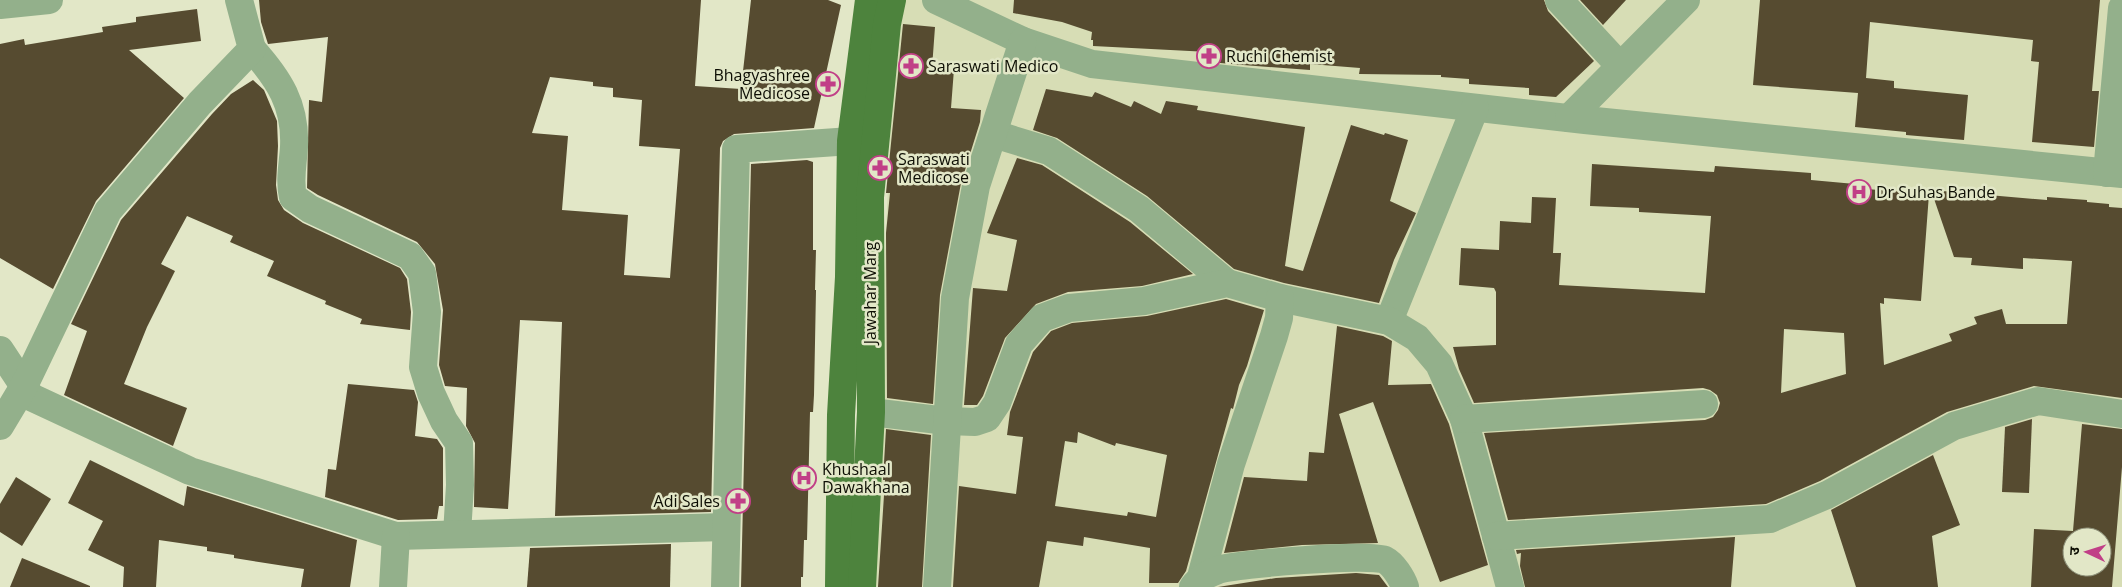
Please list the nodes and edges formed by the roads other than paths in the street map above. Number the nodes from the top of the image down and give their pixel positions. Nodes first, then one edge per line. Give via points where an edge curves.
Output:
1 (49, 0) edge
2 (239, 0) edge
3 (869, 0) edge
4 (892, 0) edge
5 (936, 0) edge
6 (1559, 0) edge
7 (1686, 0) edge
8 (0, 5) edge
9 (2122, 8) edge
10 (1023, 41) junction
11 (252, 49) junction
12 (1620, 66) junction
13 (1475, 108) junction
14 (1569, 118) junction
15 (994, 134) junction
16 (851, 141) junction
17 (2114, 174) edge
18 (1227, 283) junction
19 (1280, 298) junction
20 (1389, 321) junction
21 (0, 350) edge
22 (24, 386) junction
23 (1704, 404) dead end
24 (871, 412) junction
25 (2122, 414) edge
26 (1464, 419) junction
27 (946, 421) junction
28 (0, 426) edge
29 (726, 527) junction
30 (457, 534) junction
31 (396, 536) junction
32 (1496, 536) junction
33 (1197, 582) edge
34 (394, 587) edge
35 (725, 587) edge
36 (839, 587) edge
37 (862, 587) edge
38 (937, 587) edge
39 (1405, 587) edge
40 (1510, 587) edge

1 - 8 street
2 - 11 street
3 - 16 main road, Jawahar Marg
4 - 24 main road, Jawahar Marg via 870,197
5 - 10 street
6 - 12 street
7 - 12 street
9 - 17 street
10 - 13 street via 1092,64
10 - 15 street
11 - 22 street via 200,103 108,211
11 - 30 street via 273,72 292,115 294,144 290,185 293,197 310,209 410,256 422,272 427,312 422,367 444,421 459,443
12 - 14 street
13 - 14 street
13 - 20 street
14 - 17 street
15 - 18 street via 1049,151 1065,161 1139,209
15 - 27 street via 976,186 955,298
16 - 29 street via 736,148
16 - 36 main road, Jawahar Marg via 849,277 841,415
18 - 19 street
18 - 27 street via 1144,301 1069,308 1042,318 1019,344 998,403 987,418 975,422
19 - 20 street
19 - 33 street via 1274,336 1231,464
20 - 26 street via 1409,331 1440,364
21 - 22 street
22 - 28 street
22 - 31 street via 31,397 190,471
23 - 26 street
24 - 27 street
24 - 37 main road, Jawahar Marg
25 - 32 street via 2038,401 1954,426 1827,495 1770,519
26 - 32 street
27 - 38 street
29 - 30 street
29 - 35 street
30 - 31 street
31 - 34 street
32 - 40 street
33 - 39 street via 1220,570 1366,557 1384,560 1396,571

